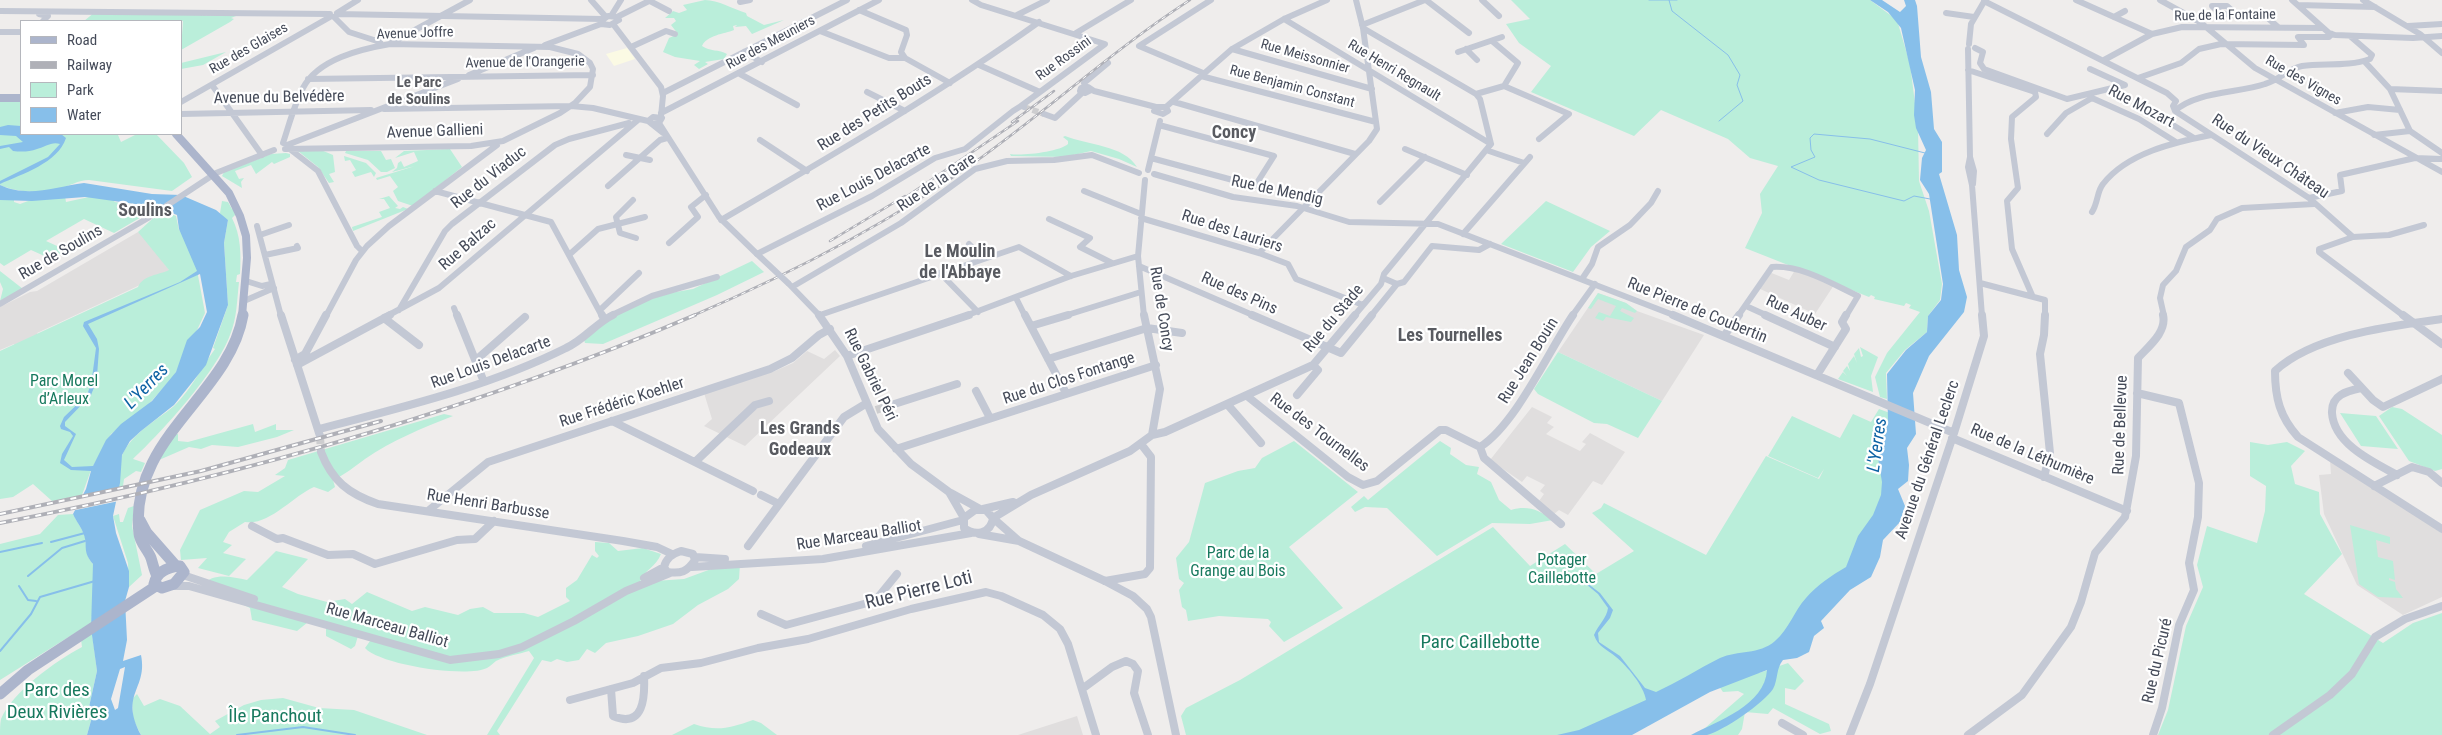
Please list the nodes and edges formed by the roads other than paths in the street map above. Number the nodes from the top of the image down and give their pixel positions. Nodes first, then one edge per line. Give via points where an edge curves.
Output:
1 (358, 0) edge
2 (470, 0) edge
3 (591, 0) edge
4 (621, 0) edge
5 (650, 0) edge
6 (750, 0) edge
7 (847, 0) edge
8 (879, 0) edge
9 (972, 0) edge
10 (1047, 0) edge
11 (1131, 0) edge
12 (1211, 0) edge
13 (1327, 0) edge
14 (1356, 0) edge
15 (1425, 0) edge
16 (1482, 0) edge
17 (1985, 0) edge
18 (2076, 0) edge
19 (2160, 0) edge
20 (2292, 0) edge
21 (2363, 0) edge
22 (740, 2) dead end
23 (2298, 5) junction
24 (2375, 7) junction
25 (859, 10) junction
26 (0, 11) edge
27 (13, 11) junction
28 (669, 11) dead end
29 (2125, 11) dead end
30 (1946, 13) dead end
31 (1017, 14) junction
32 (2236, 14) dead end
33 (334, 15) junction
34 (440, 16) junction
35 (1499, 16) dead end
36 (1974, 17) junction
37 (2114, 17) junction
38 (607, 19) junction
39 (1284, 19) junction
40 (44, 20) edge
41 (1039, 22) junction
42 (613, 24) junction
43 (2442, 24) edge
44 (2206, 26) junction
45 (2408, 26) junction
46 (1363, 27) junction
47 (2278, 27) junction
48 (2323, 28) junction
49 (820, 31) junction
50 (0, 32) edge
51 (20, 32) edge
52 (1076, 33) junction
53 (1469, 33) dead end
54 (676, 34) dead end
55 (2152, 34) junction
56 (2332, 34) junction
57 (2350, 36) junction
58 (2442, 36) edge
59 (1502, 38) dead end
60 (2425, 38) junction
61 (1492, 41) junction
62 (390, 44) junction
63 (552, 44) junction
64 (2225, 44) junction
65 (381, 45) junction
66 (538, 46) junction
67 (632, 47) junction
68 (1971, 47) junction
69 (1232, 49) junction
70 (1466, 49) junction
71 (744, 52) junction
72 (1458, 52) dead end
73 (2442, 53) edge
74 (905, 58) junction
75 (1477, 60) dead end
76 (2104, 60) junction
77 (762, 62) junction
78 (2365, 62) junction
79 (1108, 63) dead end
80 (979, 65) junction
81 (2090, 69) dead end
82 (1368, 70) junction
83 (1968, 70) junction
84 (593, 74) junction
85 (740, 74) junction
86 (1202, 74) junction
87 (464, 77) junction
88 (2138, 78) junction
89 (308, 79) junction
90 (2275, 80) junction
91 (950, 83) junction
92 (212, 85) junction
93 (1504, 86) junction
94 (1372, 89) junction
95 (2390, 89) junction
96 (1087, 90) junction
97 (2442, 91) edge
98 (866, 92) dead end
99 (1040, 92) junction
100 (2036, 92) junction
101 (663, 93) junction
102 (1476, 94) junction
103 (0, 98) edge
104 (20, 98) edge
105 (182, 101) edge
106 (1174, 102) junction
107 (797, 105) dead end
108 (571, 106) junction
109 (1023, 106) joint
110 (2075, 106) junction
111 (1166, 107) junction
112 (1154, 108) junction
113 (381, 109) junction
114 (2400, 110) junction
115 (295, 111) junction
116 (906, 111) junction
117 (2175, 111) junction
118 (231, 113) junction
119 (2335, 113) junction
120 (182, 114) edge
121 (1044, 114) tunnel mouth
122 (1161, 114) junction
123 (657, 116) junction
124 (2160, 117) dead end
125 (638, 120) junction
126 (1376, 122) junction
127 (1159, 125) junction
128 (2410, 131) junction
129 (2047, 134) dead end
130 (171, 135) edge
131 (177, 135) edge
132 (2211, 135) junction
133 (2374, 135) junction
134 (665, 136) junction
135 (2194, 138) junction
136 (1539, 139) dead end
137 (760, 140) dead end
138 (503, 141) junction
139 (2176, 142) junction
140 (286, 147) junction
141 (1488, 147) junction
142 (1405, 149) dead end
143 (2442, 153) edge
144 (1355, 154) junction
145 (262, 155) junction
146 (626, 155) dead end
147 (1425, 157) junction
148 (1530, 157) dead end
149 (639, 158) junction
150 (1151, 158) junction
151 (2416, 158) junction
152 (2442, 159) edge
153 (650, 160) dead end
154 (1524, 163) junction
155 (807, 171) junction
156 (1151, 172) junction
157 (2442, 172) edge
158 (1139, 173) junction
159 (1467, 175) junction
160 (209, 177) junction
161 (1145, 180) junction
162 (608, 186) dead end
163 (435, 191) junction
164 (1084, 191) dead end
165 (1658, 191) dead end
166 (706, 196) junction
167 (633, 200) dead end
168 (2312, 201) junction
169 (1380, 202) dead end
170 (479, 203) junction
171 (1302, 208) junction
172 (2092, 212) dead end
173 (524, 215) junction
174 (1141, 216) junction
175 (645, 217) dead end
176 (698, 217) junction
177 (1049, 219) dead end
178 (721, 220) junction
179 (618, 223) junction
180 (1426, 223) junction
181 (703, 224) dead end
182 (289, 225) dead end
183 (2424, 225) dead end
184 (258, 226) dead end
185 (1463, 234) junction
186 (260, 235) junction
187 (2353, 237) junction
188 (636, 238) dead end
189 (670, 243) dead end
190 (969, 244) dead end
191 (1490, 244) junction
192 (298, 246) dead end
193 (362, 251) junction
194 (1259, 253) junction
195 (570, 254) junction
196 (757, 254) junction
197 (265, 255) junction
198 (1138, 256) junction
199 (983, 258) junction
200 (1112, 263) junction
201 (1139, 266) junction
202 (639, 273) dead end
203 (940, 273) junction
204 (1071, 276) junction
205 (717, 277) dead end
206 (1382, 278) junction
207 (1582, 279) junction
208 (246, 281) junction
209 (1980, 283) junction
210 (1397, 284) junction
211 (1595, 284) junction
212 (790, 285) junction
213 (273, 286) junction
214 (1141, 292) junction
215 (2032, 295) junction
216 (1016, 298) junction
217 (244, 301) junction
218 (0, 304) edge
219 (1363, 305) junction
220 (1746, 306) junction
221 (454, 308) dead end
222 (399, 310) junction
223 (600, 310) junction
224 (978, 312) junction
225 (820, 315) junction
226 (526, 317) dead end
227 (384, 318) junction
228 (604, 318) junction
229 (2442, 319) edge
230 (2412, 323) junction
231 (1031, 326) junction
232 (1147, 328) junction
233 (830, 329) junction
234 (1182, 333) dead end
235 (1724, 336) junction
236 (2442, 344) edge
237 (419, 345) dead end
238 (1328, 347) junction
239 (1835, 347) junction
240 (847, 356) junction
241 (1048, 359) junction
242 (476, 360) junction
243 (296, 362) junction
244 (1313, 365) junction
245 (1156, 366) junction
246 (2348, 373) dead end
247 (1817, 375) junction
248 (2442, 379) edge
249 (484, 382) junction
250 (956, 384) dead end
251 (2361, 388) junction
252 (976, 391) dead end
253 (2136, 393) junction
254 (1066, 394) junction
255 (1297, 395) dead end
256 (1247, 396) junction
257 (769, 401) dead end
258 (867, 403) junction
259 (1228, 404) junction
260 (885, 407) tunnel mouth
261 (990, 418) junction
262 (612, 421) junction
263 (1953, 436) junction
264 (1147, 440) junction
265 (1261, 442) dead end
266 (1480, 447) junction
267 (896, 449) junction
268 (320, 452) tunnel mouth
269 (696, 462) junction
270 (2396, 475) junction
271 (2044, 477) junction
272 (2441, 479) edge
273 (2374, 486) junction
274 (949, 492) junction
275 (1020, 500) junction
276 (779, 504) junction
277 (981, 509) junction
278 (428, 511) junction
279 (2127, 512) junction
280 (139, 517) junction
281 (994, 518) junction
282 (963, 519) junction
283 (494, 521) junction
284 (1561, 524) dead end
285 (252, 526) dead end
286 (2442, 530) edge
287 (975, 533) junction
288 (1019, 541) junction
289 (748, 546) dead end
290 (672, 554) junction
291 (694, 558) junction
292 (692, 567) junction
293 (667, 570) junction
294 (180, 571) junction
295 (897, 574) dead end
296 (156, 581) junction
297 (1105, 581) junction
298 (170, 586) junction
299 (875, 601) junction
300 (2442, 606) edge
301 (761, 614) dead end
302 (880, 618) junction
303 (786, 625) junction
304 (86, 631) junction
305 (791, 642) junction
306 (644, 676) junction
307 (0, 687) edge
308 (611, 689) junction
309 (1082, 689) junction
310 (0, 694) edge
311 (570, 700) dead end
312 (1782, 722) dead end
313 (1096, 735) edge
314 (1148, 735) edge
315 (1176, 735) edge
316 (1803, 735) edge
317 (1850, 735) edge
318 (1968, 735) edge
319 (2153, 735) edge
320 (2273, 735) edge

1 - 33 street, Rue des Glaises
2 - 34 street
3 - 38 street
4 - 38 street
5 - 28 street
5 - 38 street
6 - 22 street
7 - 71 street
8 - 25 street, Rue des Meuniers
9 - 31 street, Rue Rossini
10 - 31 street
11 - 52 street
12 - 86 street, Rue Benjamin Constant via 1139,46
13 - 39 street
14 - 46 street
15 - 46 street
15 - 53 street
16 - 35 street
17 - 36 street, Avenue du Général Leclerc
17 - 76 street, Rue du Vieux Château
18 - 37 street
19 - 44 street, Rue des Vignes
20 - 23 street
21 - 24 street
23 - 24 street
23 - 48 street
24 - 45 street
25 - 49 street, Rue des Meuniers
25 - 74 street via 906,30 901,52
26 - 27 street
27 - 33 street
27 - 40 street via 11,14 47,14
29 - 37 street
30 - 36 street
31 - 41 street, Rue Rossini
32 - 47 street via 2262,13
33 - 34 street
33 - 65 street via 349,32
33 - 92 street, Rue des Glaises
34 - 38 street
34 - 62 street
36 - 68 street, Avenue du Général Leclerc
37 - 55 street
38 - 42 street
38 - 42 street via 618,21
38 - 63 street, Avenue Joffre
39 - 69 street
39 - 82 street, Rue Henri Regnault
41 - 52 street, Rue Rossini
41 - 80 street, Rue des Petits Bouts
42 - 67 street
43 - 45 street
44 - 47 street, Rue de la Fontaine
44 - 55 street, Rue de la Fontaine via 2182,27
44 - 64 street, Rue des Vignes
45 - 60 street
46 - 82 street
46 - 102 street
47 - 48 street, Rue de la Fontaine
48 - 56 street
49 - 74 street via 889,58
49 - 77 street, Rue des Meuniers
50 - 51 street
52 - 99 street, Rue Rossini via 1104,45
54 - 67 street via 666,32
55 - 76 street, Rue de la Fontaine
56 - 57 street
56 - 64 street via 2330,37 2298,37 2304,46
57 - 60 street
57 - 78 street via 2372,55
58 - 60 street
59 - 61 street
60 - 73 street
61 - 70 street
61 - 93 street via 1518,63
62 - 65 street, Avenue Joffre
62 - 66 street, Avenue Joffre
63 - 66 street, Avenue Joffre
63 - 84 street via 585,58
64 - 88 street via 2199,49 2181,63
64 - 90 street, Rue des Vignes
65 - 89 street, Avenue Joffre via 340,58
66 - 87 street
67 - 101 street
68 - 81 street via 1983,52 1979,59 1984,69 2067,99 2076,100 2094,92 2118,90 2125,85
68 - 83 street, Avenue du Général Leclerc
69 - 86 street
69 - 94 street, Rue Meissonnier
70 - 72 street
70 - 75 street
71 - 77 street
71 - 101 street
74 - 91 street
76 - 88 street, Rue du Vieux Château
77 - 85 street, Rue des Meuniers
78 - 90 street via 2291,68
78 - 95 street
79 - 96 street via 1084,83
80 - 91 street, Rue des Petits Bouts
80 - 99 street
82 - 94 street
82 - 141 street, Rue Henri Regnault
83 - 100 street
83 - 209 street, Avenue du Général Leclerc via 1968,167
84 - 87 street, Avenue de l'Orangerie
84 - 108 street, Avenue Gallieni via 590,87
85 - 107 street
85 - 123 street, Rue des Meuniers
86 - 106 street
86 - 126 street, Rue Benjamin Constant
87 - 89 street, Avenue de l'Orangerie
87 - 113 street
88 - 117 street, Rue du Vieux Château via 2174,97
89 - 115 street
90 - 117 street via 2185,102
90 - 119 street, Rue des Vignes
91 - 116 street, Rue des Petits Bouts
92 - 105 street, Rue des Glaises
92 - 118 street
93 - 102 street
93 - 136 street via 1569,114
94 - 126 street
95 - 97 street
95 - 114 street
96 - 112 street
96 - 121 street via 1055,118
98 - 116 street
99 - 109 street, Rue Rossini
100 - 110 street
100 - 215 street via 2036,97 2011,118 2009,128 2018,188 2007,201 2012,249
101 - 123 street
102 - 141 street via 1480,99
103 - 104 main road
106 - 111 street
106 - 144 street
108 - 113 street, Avenue du Belvédère
108 - 125 street, Avenue du Belvédère via 593,108
108 - 138 street, Avenue Gallieni
109 - 196 street, Rue Louis Delacarte via 965,149 935,158 872,196
110 - 129 street, Rue Mozart via 2060,117
110 - 139 street, Rue Mozart via 2090,98 2097,99 2139,119
111 - 112 street
111 - 122 street via 1167,112
112 - 122 street
113 - 115 street, Avenue du Belvédère
113 - 140 street
114 - 119 street via 2368,107
114 - 128 street
115 - 118 street, Avenue du Belvédère
115 - 140 street
116 - 155 street, Rue des Petits Bouts
117 - 132 street, Rue du Vieux Château
118 - 120 street, Avenue du Belvédère
118 - 145 street
119 - 133 street, Rue des Vignes
122 - 127 street
123 - 125 street, Avenue du Belvédère
123 - 134 street
124 - 135 street
125 - 170 street, Rue du Viaduc via 555,145
125 - 173 street, Rue Balzac
126 - 144 street via 1375,134
127 - 150 street
127 - 150 street via 1274,156 1255,186
128 - 133 street
128 - 143 street
130 - 160 main road via 192,162
131 - 160 main road
132 - 135 street
132 - 168 street, Rue du Vieux Château
133 - 151 street, Rue des Vignes
134 - 149 street
134 - 166 street
135 - 139 street
137 - 155 street
138 - 140 street, Avenue Gallieni via 471,146
138 - 163 street
139 - 172 street via 2113,174 2101,186 2100,200
140 - 145 street via 277,145
140 - 193 street via 318,171
141 - 154 street, Rue Henri Regnault
141 - 159 street, Rue du Stade
142 - 147 street
144 - 171 street
145 - 160 street
146 - 149 street
147 - 159 street
147 - 169 street
148 - 154 street
149 - 153 street
149 - 162 street
150 - 156 street
151 - 152 street
151 - 157 street, Rue des Vignes
151 - 168 street, Rue de Bellevue via 2340,175 2342,191
154 - 185 street
155 - 178 street, Rue des Petits Bouts
156 - 158 street
156 - 161 street via 1153,178
156 - 171 street, Rue de Mendig via 1233,197
158 - 161 street via 1139,177
158 - 212 street, Rue de la Gare via 1096,156 1007,161 975,169 901,223
159 - 180 street, Rue du Stade
160 - 208 main road via 234,206 243,223 247,240
160 - 218 street, Rue de Soulins
161 - 174 street, Rue de Concy
163 - 170 street
163 - 193 street
164 - 174 street, Rue des Lauriers
165 - 207 street via 1630,225 1598,246
166 - 176 street via 691,206
166 - 178 street
167 - 179 street via 616,217
168 - 187 street, Rue du Vieux Château
168 - 253 street, Rue de Bellevue via 2232,212 2218,219 2210,230 2186,247 2176,271 2161,289 2166,322 2138,358
170 - 173 street
170 - 222 street, Rue du Viaduc via 445,231
171 - 180 street, Rue de Mendig via 1349,222
171 - 194 street
173 - 195 street via 551,222
173 - 222 street, Rue Balzac via 439,288
174 - 194 street, Rue des Lauriers
174 - 198 street, Rue de Concy
175 - 179 street
176 - 181 street
176 - 189 street
177 - 200 street via 1090,238 1080,247
178 - 196 street
179 - 188 street via 620,233
179 - 195 street via 598,229
180 - 185 street, Rue Pierre de Coubertin
180 - 206 street, Rue du Stade
182 - 186 street
183 - 187 street via 2390,234
184 - 186 street
185 - 191 street, Rue Pierre de Coubertin
186 - 197 street
187 - 230 street via 2319,249 2319,252
190 - 199 street
191 - 207 street, Rue Pierre de Coubertin
191 - 210 street via 1479,250 1432,246 1404,282
192 - 197 street
193 - 243 street via 305,354
194 - 219 street, Rue des Lauriers via 1288,264 1296,278
195 - 223 street
196 - 212 street, Rue Gabriel Péri, bridge
197 - 213 street
198 - 200 street
198 - 201 street, Rue de Concy
199 - 203 street
199 - 204 street via 1019,247
200 - 204 street
201 - 214 street, Rue de Concy
201 - 238 street, Rue des Pins
202 - 223 street
203 - 224 street
203 - 225 street
204 - 216 street
205 - 228 street, Rue Louis Delacarte via 652,296
206 - 210 street
206 - 219 street, Rue du Stade via 1381,284
207 - 211 street, Rue Pierre de Coubertin
208 - 213 street
208 - 217 main road
209 - 215 street
209 - 263 street, Avenue du Général Leclerc via 1984,336
210 - 238 street via 1341,353
211 - 235 street, Rue Pierre de Coubertin
211 - 266 street, Rue Jean Bouin via 1520,404 1488,443
212 - 225 street, Rue Gabriel Péri
213 - 217 street
213 - 243 street
214 - 231 street
214 - 232 street, Rue de Concy
215 - 271 street via 2045,300 2040,354 2050,453
216 - 224 street
216 - 231 street
217 - 280 main road via 236,338 159,448 147,478
219 - 238 street, Rue du Stade
220 - 235 street
220 - 239 street, Rue Auber
220 - 239 street via 1772,267 1782,266 1858,296 1842,322 1846,329
221 - 242 street
222 - 227 street, Rue Balzac
223 - 228 street
224 - 240 street
225 - 233 street, Rue Gabriel Péri
226 - 242 street
227 - 237 street
227 - 243 street, Rue Balzac
228 - 249 street, Rue Louis Delacarte via 556,355
229 - 230 street
230 - 236 street
230 - 273 street via 2377,329 2294,355 2275,371 2283,422 2298,438
231 - 241 street
232 - 234 street via 1161,327
232 - 241 street
232 - 245 street, Rue de Concy
233 - 240 street, Rue Gabriel Péri
233 - 262 street, Rue Frédéric Koehler via 792,358 770,369
235 - 247 street, Rue Pierre de Coubertin
238 - 244 street, Rue du Stade
239 - 247 street
240 - 258 street, Rue Gabriel Péri
241 - 254 street
242 - 249 street
243 - 249 street, Rue Louis Delacarte via 319,432
244 - 255 street via 1318,370
244 - 256 street, Rue du Stade
245 - 254 street, Rue du Clos Fontange
245 - 264 street, Rue de Concy via 1160,389
246 - 251 street
247 - 263 street, Rue Pierre de Coubertin
248 - 251 street via 2382,407
250 - 260 street
251 - 270 street via 2338,396 2332,411 2333,420 2338,431 2356,450
252 - 261 street, Rue du Clos Fontange
253 - 279 street, Rue de Bellevue via 2136,456
253 - 319 street, Rue du Picuré via 2179,403 2200,494 2189,574 2195,587 2193,598 2180,625 2164,705
254 - 261 street, Rue du Clos Fontange
256 - 259 street, Rue du Stade
256 - 266 street, Rue des Tournelles via 1348,478 1363,485 1377,480 1440,430
257 - 269 street via 755,405
258 - 267 street, Rue Gabriel Péri via 878,429
258 - 276 street via 844,417
259 - 264 street, Rue du Stade
259 - 265 street
261 - 267 street, Rue du Clos Fontange
262 - 269 street
262 - 278 street, Rue Frédéric Koehler via 488,462
263 - 271 street, Rue de la Léthumière
263 - 317 street, Avenue du Général Leclerc
264 - 275 street, Rue du Stade
264 - 297 street via 1151,457 1150,568 1145,574
266 - 284 street, Rue des Tournelles via 1484,458
267 - 274 street, Rue Gabriel Péri
268 - 278 street, Rue Henri Barbusse via 339,484 356,497 378,504
269 - 276 street
270 - 272 street via 2417,466
270 - 273 street
271 - 279 street, Rue de la Léthumière
273 - 286 street
274 - 277 street
274 - 282 street, Rue Gabriel Péri
275 - 277 street
275 - 281 street
276 - 289 street
277 - 281 street via 990,512
277 - 282 street via 970,512
278 - 283 street, Rue Henri Barbusse
279 - 318 street, Rue de Bellevue via 2117,529 2095,553 2071,626 2022,695
280 - 294 main road via 147,533
280 - 296 main road via 139,537 151,558
281 - 287 street via 991,527
281 - 288 street
282 - 287 street via 964,528
282 - 291 street, Rue Marceau Balliot via 825,555
283 - 285 street via 476,539 440,544 374,564 353,554 328,554 284,538 277,539
283 - 290 street, Rue Henri Barbusse via 657,546
287 - 288 street
287 - 292 street, Rue Marceau Balliot via 824,559
288 - 297 street
290 - 291 street via 686,551
290 - 293 street via 666,560
291 - 292 street
292 - 293 street via 679,574
293 - 294 street, Rue Marceau Balliot via 526,641 500,650 452,656 256,600
293 - 298 street, Rue Marceau Balliot via 522,647 499,654 450,660 189,586
294 - 296 main road via 168,568
294 - 298 main road
295 - 299 street
296 - 298 main road
296 - 304 main road via 128,605
297 - 315 street via 1133,596 1151,617
299 - 302 street
299 - 303 street
300 - 320 street via 2405,620 2376,637 2352,674 2330,695
301 - 303 street
302 - 305 street, Rue Pierre Loti
302 - 309 street, Rue Pierre Loti via 979,592 996,594 1055,624 1068,644
303 - 305 street
304 - 307 main road via 42,656
304 - 310 main road via 28,670
305 - 306 street, Rue Pierre Loti via 701,663 661,668
306 - 308 street, Rue Pierre Loti
306 - 308 street via 645,705 634,716 620,719 613,716
308 - 311 street, Rue Pierre Loti
309 - 313 street, Rue Pierre Loti
309 - 314 street via 1112,667 1126,661 1133,664 1138,671 1134,693
312 - 316 street

